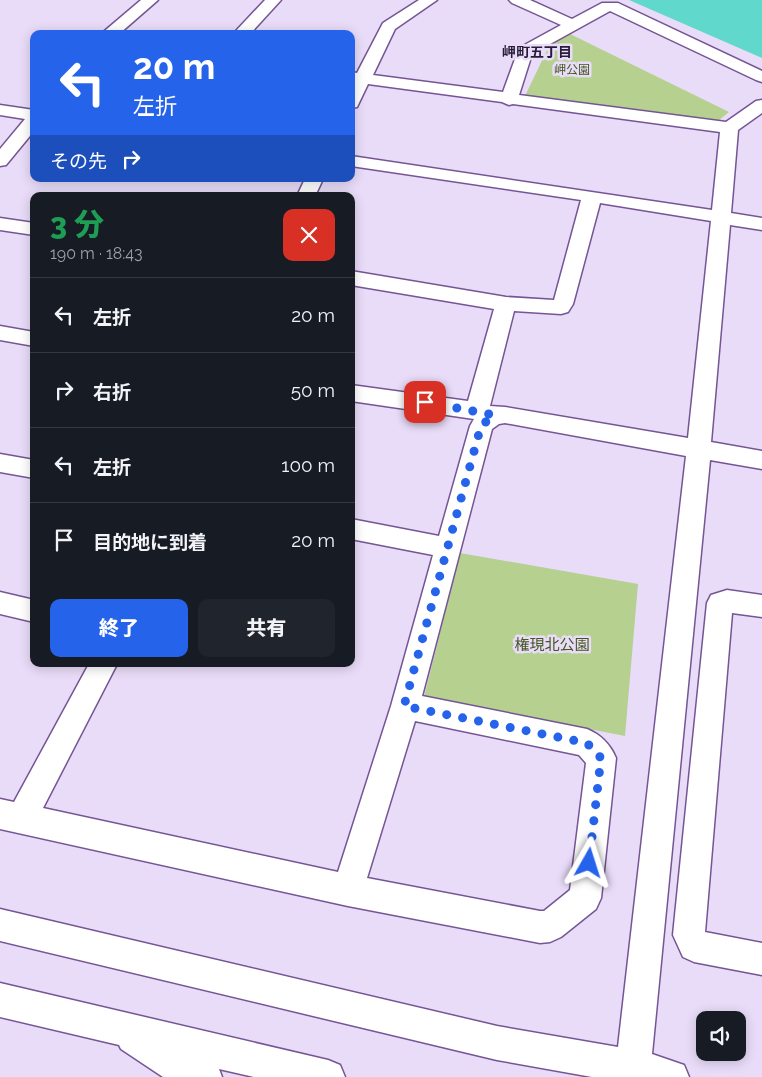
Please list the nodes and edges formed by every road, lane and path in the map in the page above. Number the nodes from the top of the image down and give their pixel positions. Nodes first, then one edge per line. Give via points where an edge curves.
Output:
1 (150, 0) edge
2 (273, 0) edge
3 (429, 0) edge
4 (517, 0) edge
5 (624, 0) edge
6 (573, 25) junction
7 (114, 30) edge
8 (245, 30) edge
9 (762, 65) edge
10 (762, 77) edge
11 (357, 78) edge
12 (509, 100) junction
13 (762, 105) edge
14 (0, 110) edge
15 (30, 114) edge
16 (30, 124) edge
17 (729, 128) junction
18 (0, 161) edge
19 (355, 162) edge
20 (592, 196) junction
21 (721, 217) junction
22 (0, 224) edge
23 (762, 224) edge
24 (30, 228) edge
25 (355, 279) edge
26 (506, 304) junction
27 (0, 333) edge
28 (30, 338) edge
29 (355, 394) edge
30 (486, 413) junction
31 (699, 448) junction
32 (762, 460) edge
33 (0, 463) edge
34 (30, 468) edge
35 (355, 530) edge
36 (448, 548) junction
37 (0, 603) edge
38 (762, 606) edge
39 (30, 609) edge
40 (101, 667) edge
41 (404, 706) junction
42 (11, 817) edge
43 (348, 890) junction
44 (0, 924) edge
45 (762, 959) edge
46 (0, 1000) edge
47 (119, 1028) junction
48 (633, 1072) edge
49 (205, 1077) edge
50 (328, 1077) edge
51 (672, 1077) edge

1 - 7 street
2 - 8 street
3 - 11 street via 388,26
4 - 6 street
5 - 9 street
6 - 10 street via 612,6
6 - 12 street via 526,51
11 - 12 street
12 - 17 street
13 - 17 street
14 - 15 street
16 - 18 street
17 - 21 street
19 - 20 street
20 - 21 street
20 - 26 street via 563,304 554,308
21 - 23 street
21 - 31 street
22 - 24 street
25 - 26 street
26 - 30 street
27 - 28 street
29 - 30 street
30 - 31 street
30 - 36 street
31 - 32 street
31 - 48 street
33 - 34 street
35 - 36 street
36 - 41 street
37 - 39 street
38 - 45 street via 727,601 720,604 689,934 694,946
40 - 42 street
41 - 43 street
41 - 43 street via 587,743 601,758 585,898 550,926 540,928
42 - 43 street
44 - 48 street via 497,1043
46 - 47 street
47 - 49 street via 185,1070
47 - 50 street
48 - 51 street

